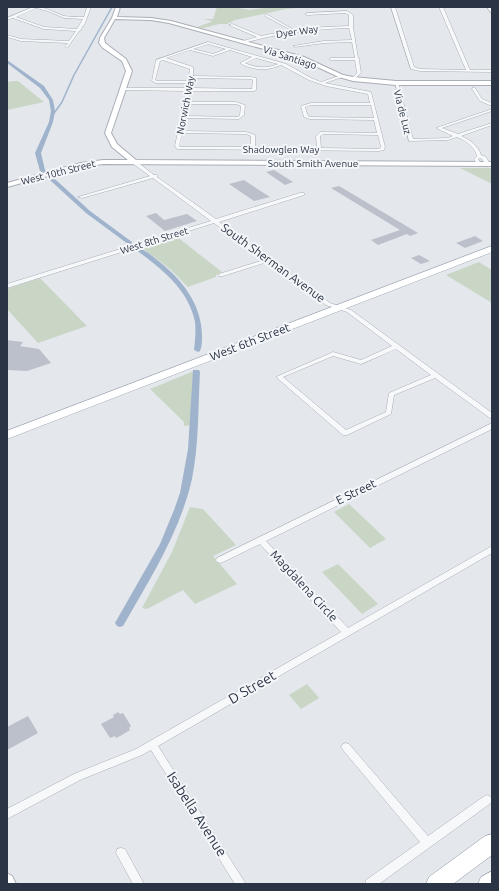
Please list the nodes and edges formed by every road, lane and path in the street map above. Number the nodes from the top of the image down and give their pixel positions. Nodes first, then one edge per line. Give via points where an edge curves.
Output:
1 (36, 7) edge
2 (89, 7) edge
3 (118, 7) edge
4 (393, 7) edge
5 (440, 7) edge
6 (489, 7) edge
7 (492, 12) edge
8 (307, 14) dead end
9 (266, 15) dead end
10 (14, 17) junction
11 (85, 18) junction
12 (114, 18) junction
13 (7, 19) edge
14 (231, 26) dead end
15 (351, 27) junction
16 (80, 30) junction
17 (293, 30) junction
18 (7, 36) edge
19 (260, 37) junction
20 (354, 41) junction
21 (70, 42) junction
22 (244, 42) junction
23 (295, 46) dead end
24 (67, 47) dead end
25 (190, 49) junction
26 (230, 49) junction
27 (255, 57) junction
28 (164, 58) junction
29 (332, 59) dead end
30 (358, 59) junction
31 (281, 64) junction
32 (469, 71) junction
33 (492, 71) edge
34 (341, 76) junction
35 (191, 77) junction
36 (352, 79) junction
37 (189, 82) junction
38 (321, 83) junction
39 (396, 83) junction
40 (492, 84) edge
41 (122, 89) junction
42 (474, 89) dead end
43 (188, 90) junction
44 (186, 103) junction
45 (373, 104) junction
46 (492, 104) edge
47 (492, 110) edge
48 (183, 117) junction
49 (376, 119) junction
50 (492, 124) edge
51 (180, 132) junction
52 (380, 134) junction
53 (456, 136) junction
54 (179, 148) joint
55 (253, 149) junction
56 (319, 149) junction
57 (478, 156) junction
58 (134, 162) junction
59 (479, 164) junction
60 (490, 164) edge
61 (155, 176) junction
62 (7, 185) edge
63 (302, 194) dead end
64 (80, 197) dead end
65 (216, 221) junction
66 (492, 249) edge
67 (268, 260) junction
68 (221, 276) dead end
69 (7, 286) edge
70 (338, 308) junction
71 (397, 346) junction
72 (436, 374) junction
73 (491, 414) edge
74 (492, 426) edge
75 (7, 435) edge
76 (260, 540) junction
77 (492, 549) edge
78 (220, 560) dead end
79 (347, 633) junction
80 (152, 744) junction
81 (346, 747) dead end
82 (486, 800) dead end
83 (7, 814) edge
84 (427, 843) junction
85 (492, 843) edge
86 (121, 853) dead end
87 (7, 881) edge
88 (492, 881) edge
89 (8, 884) edge
90 (139, 884) edge
91 (241, 884) edge
92 (370, 884) edge
93 (436, 884) edge
94 (488, 884) edge

1 - 10 street
1 - 11 street via 64,17
2 - 11 street
3 - 12 street
4 - 32 street via 412,68
5 - 32 street
6 - 7 street
8 - 15 street via 346,12 351,15
9 - 17 street
10 - 13 street
10 - 16 street via 44,28
11 - 16 street
12 - 22 street, Via Santiago via 162,20
12 - 41 street via 102,38 102,43 127,66 129,71
14 - 19 street
15 - 17 street, Dyer Way
15 - 20 street
16 - 21 street
17 - 19 street, Dyer Way
18 - 21 street via 21,40
19 - 22 street, Dyer Way
20 - 23 street
20 - 30 street
21 - 24 street
22 - 34 street, Via Santiago via 302,58
25 - 26 street via 214,55
25 - 26 street via 205,43
25 - 28 street
26 - 27 street
27 - 31 street
27 - 31 street via 242,63 266,70
28 - 35 street, Norwich Way via 192,67
28 - 37 street via 158,60 153,80
29 - 30 street
30 - 36 street via 359,73
31 - 38 street
32 - 33 street
34 - 36 street, Via Santiago
34 - 38 street
35 - 37 street, Norwich Way
35 - 43 street via 251,78 255,79 254,90
36 - 39 street, Via Santiago
37 - 43 street, Norwich Way
38 - 45 street via 370,93
39 - 40 street, Via Santiago
39 - 53 street, Via de Luz via 411,140 438,140
41 - 43 street
41 - 58 street via 108,133 109,140
42 - 46 street via 481,100
43 - 44 street, Norwich Way
44 - 48 street, Norwich Way
44 - 48 street via 236,103 243,105 242,115 240,118
45 - 49 street
45 - 49 street via 303,106 306,117 310,118
47 - 53 street via 438,128
48 - 51 street, Norwich Way
49 - 52 street
50 - 53 street
51 - 54 street, Norwich Way
51 - 55 street via 246,133 253,135
52 - 56 street via 322,133 318,136
52 - 56 street, Shadowglen Way via 382,149
53 - 57 street via 474,144
54 - 55 street, Shadowglen Way
55 - 56 street, Shadowglen Way
57 - 59 street via 476,159
57 - 60 street
58 - 59 street, South Smith Avenue
58 - 61 street, South Sherman Avenue
58 - 62 street, West 10th Street via 94,162
59 - 60 street, South Smith Avenue
61 - 64 street
61 - 65 street, South Sherman Avenue
63 - 65 street, West 8th Street
65 - 67 street, South Sherman Avenue
65 - 69 street, West 8th Street
66 - 70 main road, West 6th Street
67 - 68 street
67 - 70 street, South Sherman Avenue via 328,304
70 - 71 street, South Sherman Avenue via 349,311
70 - 75 main road, West 6th Street
71 - 72 street, South Sherman Avenue
71 - 72 street via 361,362 333,354 279,377 345,433 389,412 391,394
72 - 73 street, South Sherman Avenue
74 - 76 street, E Street
76 - 78 street, E Street
76 - 79 street, Magdalena Circle
77 - 79 street, D Street
79 - 80 street, D Street
80 - 83 street, D Street via 139,752 77,777
80 - 91 street, Isabella Avenue
81 - 84 street
82 - 84 street
84 - 92 street
85 - 93 highway
86 - 90 street
87 - 89 street
88 - 94 highway

